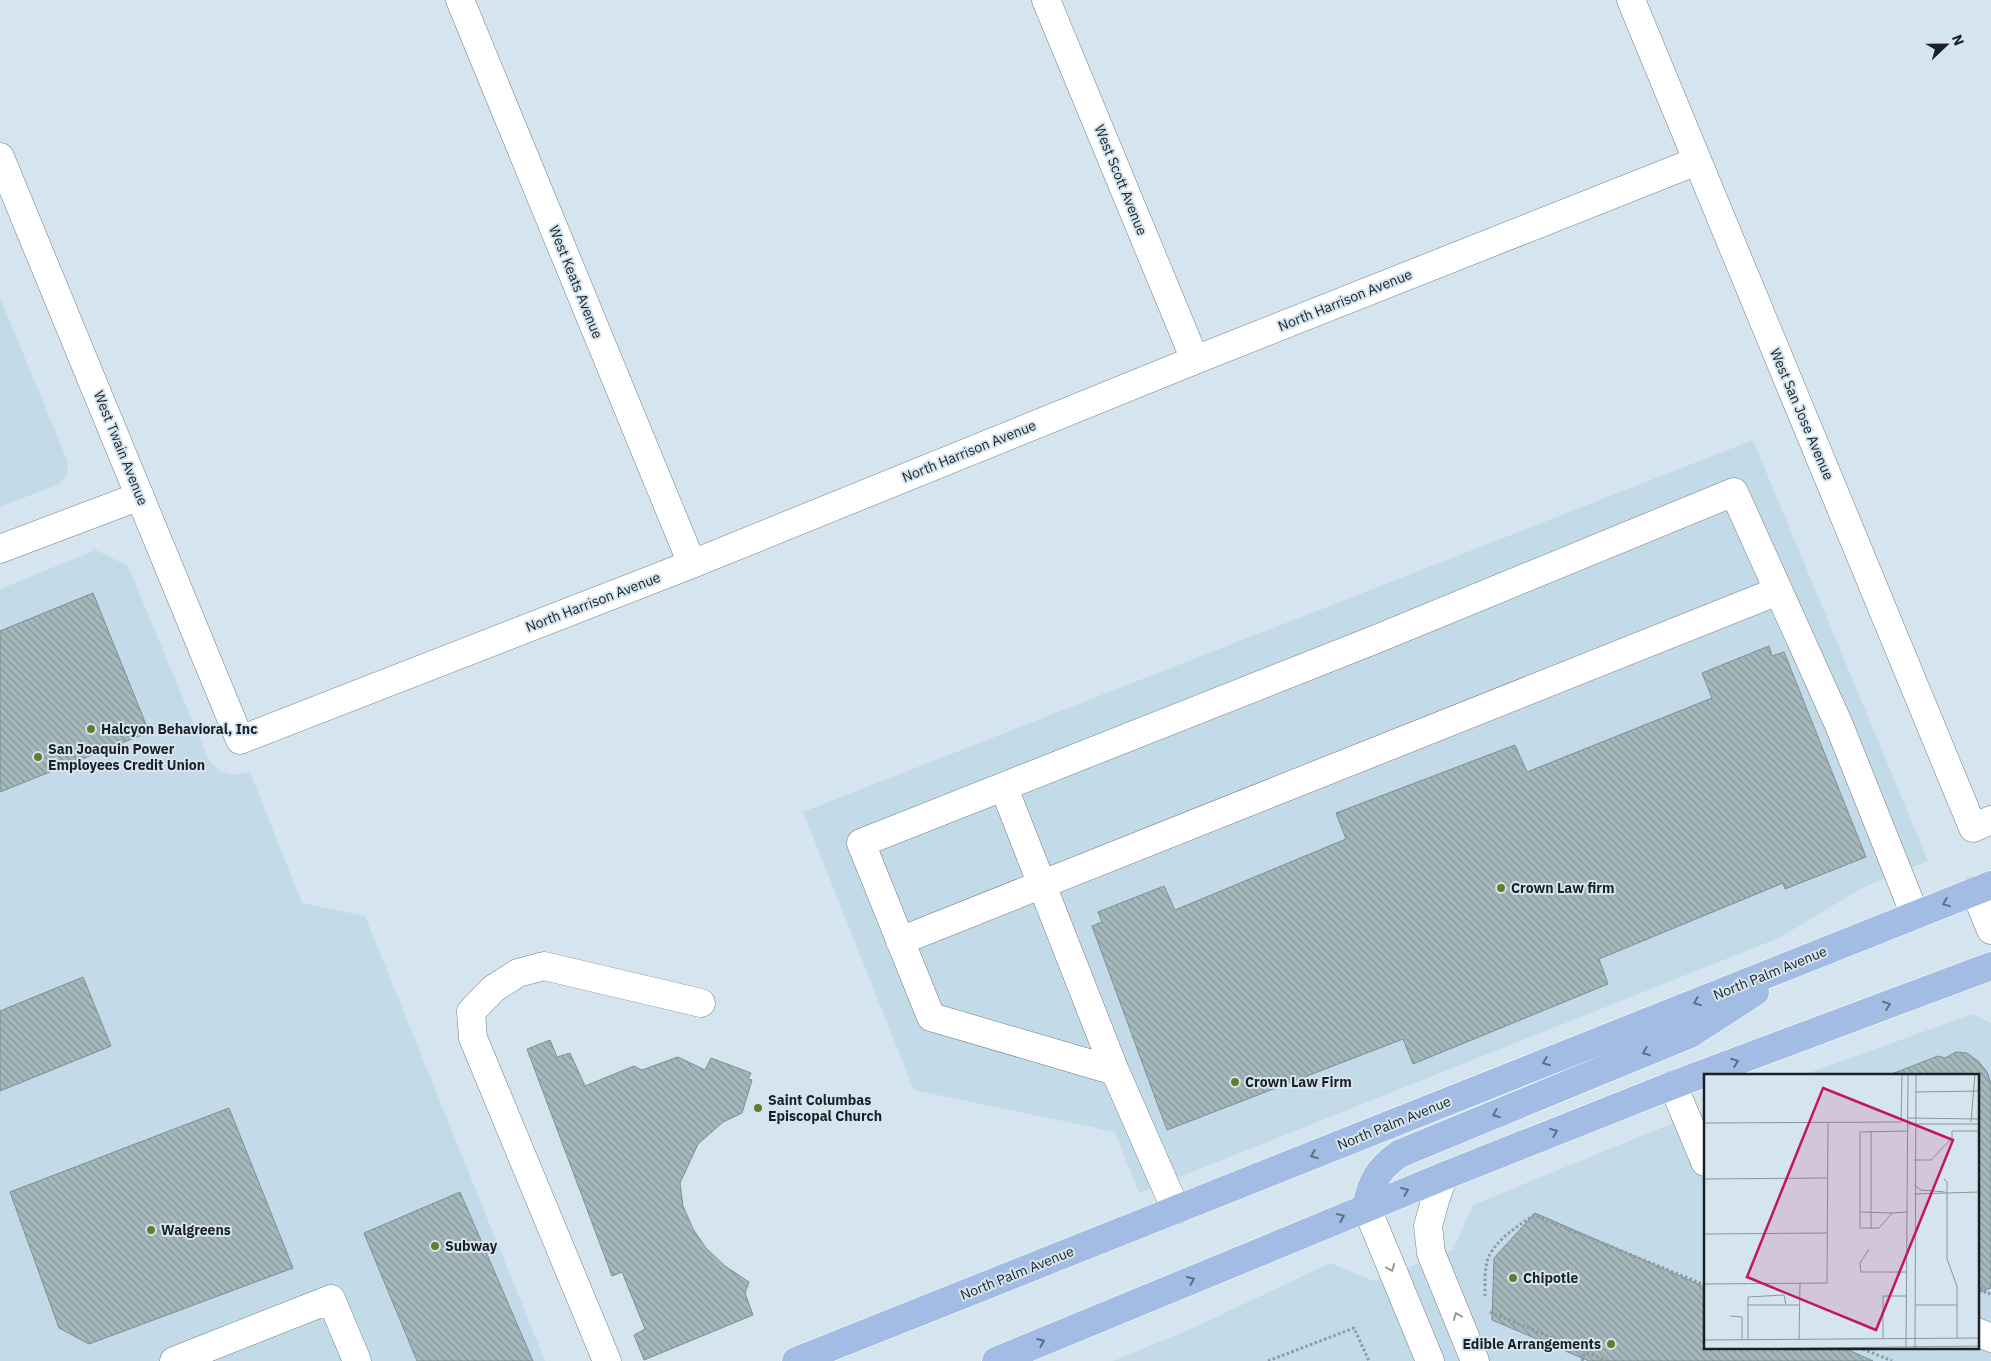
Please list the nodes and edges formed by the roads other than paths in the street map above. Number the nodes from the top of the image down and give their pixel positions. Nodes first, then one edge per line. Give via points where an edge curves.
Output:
1 (460, 0) edge
2 (1046, 0) edge
3 (1631, 0) edge
4 (0, 157) edge
5 (1697, 161) junction
6 (1195, 360) junction
7 (140, 496) junction
8 (0, 549) edge
9 (692, 564) junction
10 (1778, 591) junction
11 (240, 740) joint
12 (1004, 788) junction
13 (1982, 824) edge
14 (1042, 884) junction
15 (1983, 888) edge
16 (1915, 915) junction
17 (1991, 930) edge
18 (900, 941) junction
19 (1808, 958) junction
20 (1991, 966) edge
21 (701, 1003) dead end
22 (1115, 1071) junction
23 (1673, 1085) junction
24 (1704, 1160) edge
25 (1444, 1176) junction
26 (1366, 1206) junction
27 (1176, 1210) junction
28 (1978, 1332) edge
29 (1991, 1338) edge
30 (174, 1361) edge
31 (357, 1361) edge
32 (607, 1361) edge
33 (796, 1361) edge
34 (996, 1361) edge
35 (1430, 1361) edge
36 (1475, 1361) edge

1 - 9 street, West Keats Avenue
2 - 6 street, West Scott Avenue
3 - 5 street, West San Jose Avenue
4 - 7 street, West Twain Avenue
5 - 6 street, North Harrison Avenue
5 - 13 street, West San Jose Avenue
6 - 9 street, North Harrison Avenue
7 - 8 street
7 - 11 street, West Twain Avenue
9 - 11 street, North Harrison Avenue
10 - 12 street via 1734,492
10 - 14 street
10 - 16 street via 1839,725
12 - 14 street
12 - 18 street via 862,844
14 - 18 street
14 - 22 street
15 -> 16 main road, North Palm Avenue
15 - 17 street
16 - 19 main road, North Palm Avenue
18 - 22 street via 931,1017
19 -> 26 main road via 1690,1034 1399,1154 1383,1166 1371,1185
19 -> 27 main road, North Palm Avenue
23 -> 20 main road
21 - 32 street via 544,966 518,973 502,983 471,1012 472,1038
22 - 27 street
23 - 24 street
25 -> 23 main road
26 -> 25 main road
36 -> 25 street via 1431,1253 1428,1226
34 -> 26 main road
26 -> 35 street
27 - 33 main road, North Palm Avenue
28 - 29 street
30 - 31 street via 331,1299

